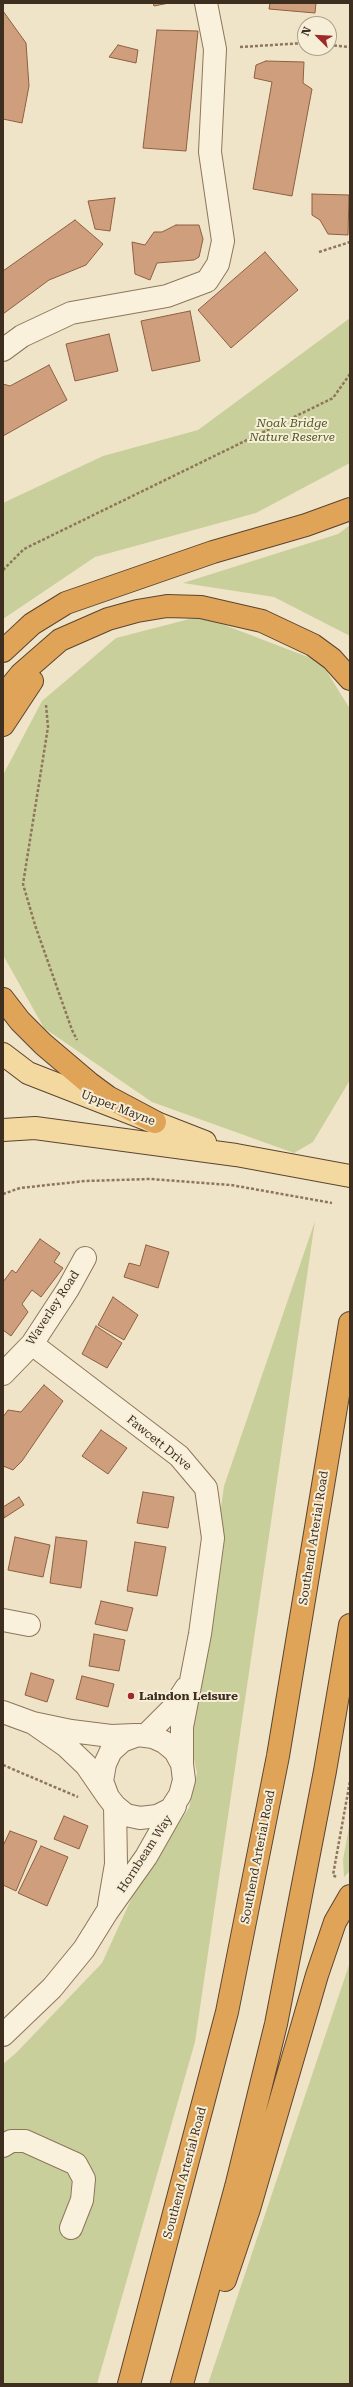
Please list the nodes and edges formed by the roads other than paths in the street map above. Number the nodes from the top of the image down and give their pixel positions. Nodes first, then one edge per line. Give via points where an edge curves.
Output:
1 (206, 3) edge
2 (3, 350) edge
3 (350, 508) edge
4 (108, 619) junction
5 (3, 651) edge
6 (350, 679) edge
7 (3, 696) edge
8 (3, 725) edge
9 (3, 998) edge
10 (3, 1054) edge
11 (155, 1122) junction
12 (3, 1130) edge
13 (236, 1155) junction
14 (350, 1176) edge
15 (84, 1258) dead end
16 (350, 1323) edge
17 (32, 1344) junction
18 (3, 1374) edge
19 (3, 1620) edge
20 (29, 1625) dead end
21 (350, 1625) edge
22 (192, 1678) junction
23 (3, 1712) edge
24 (33, 1723) junction
25 (142, 1735) junction
26 (182, 1764) junction
27 (180, 1795) junction
28 (111, 1802) junction
29 (344, 1887) edge
30 (107, 1912) junction
31 (3, 2035) edge
32 (3, 2146) edge
33 (71, 2228) dead end
34 (129, 2384) edge
35 (182, 2384) edge
36 (189, 2384) edge

1 - 2 street via 215,48 210,152 223,241 218,264 207,281 167,296 70,313 22,336
3 - 5 highway via 306,525 213,552 66,603 32,624
4 - 6 highway via 167,606 200,607 235,613 262,621 313,645 332,659
4 - 7 highway via 60,640 21,674
4 - 8 highway via 83,634 42,668
9 - 11 highway via 20,1021 43,1044 89,1083 108,1097
10 - 11 main road, Upper Mayne via 28,1073
11 - 13 main road, Upper Mayne
12 - 13 main road, Upper Mayne via 35,1128
13 - 14 main road, Upper Mayne
15 - 17 street, Waverley Road via 68,1289
16 - 34 highway, Southend Arterial Road via 278,1756 227,2012
17 - 18 street, Waverley Road
17 - 22 street, Fawcett Drive via 179,1456 206,1488 213,1538
19 - 20 street
21 - 35 highway via 325,1771 276,2024 236,2187
22 - 25 street via 173,1708
22 - 26 street, Fawcett Drive via 182,1727
23 - 24 street
24 - 25 street via 95,1735
24 - 28 street via 66,1746 86,1765
25 - 26 street via 164,1742 175,1750
25 - 28 street via 122,1741 111,1751 105,1764 102,1781
26 - 27 street via 184,1780
27 - 28 street via 171,1808 157,1816 140,1818 126,1815
27 - 30 street, Hornbeam Way via 146,1857
28 - 30 street, Hornbeam Way via 116,1864
29 - 36 highway via 249,2209
30 - 31 street, Hornbeam Way via 68,1971
32 - 33 street via 11,2141 26,2141 76,2164 84,2179 82,2200

